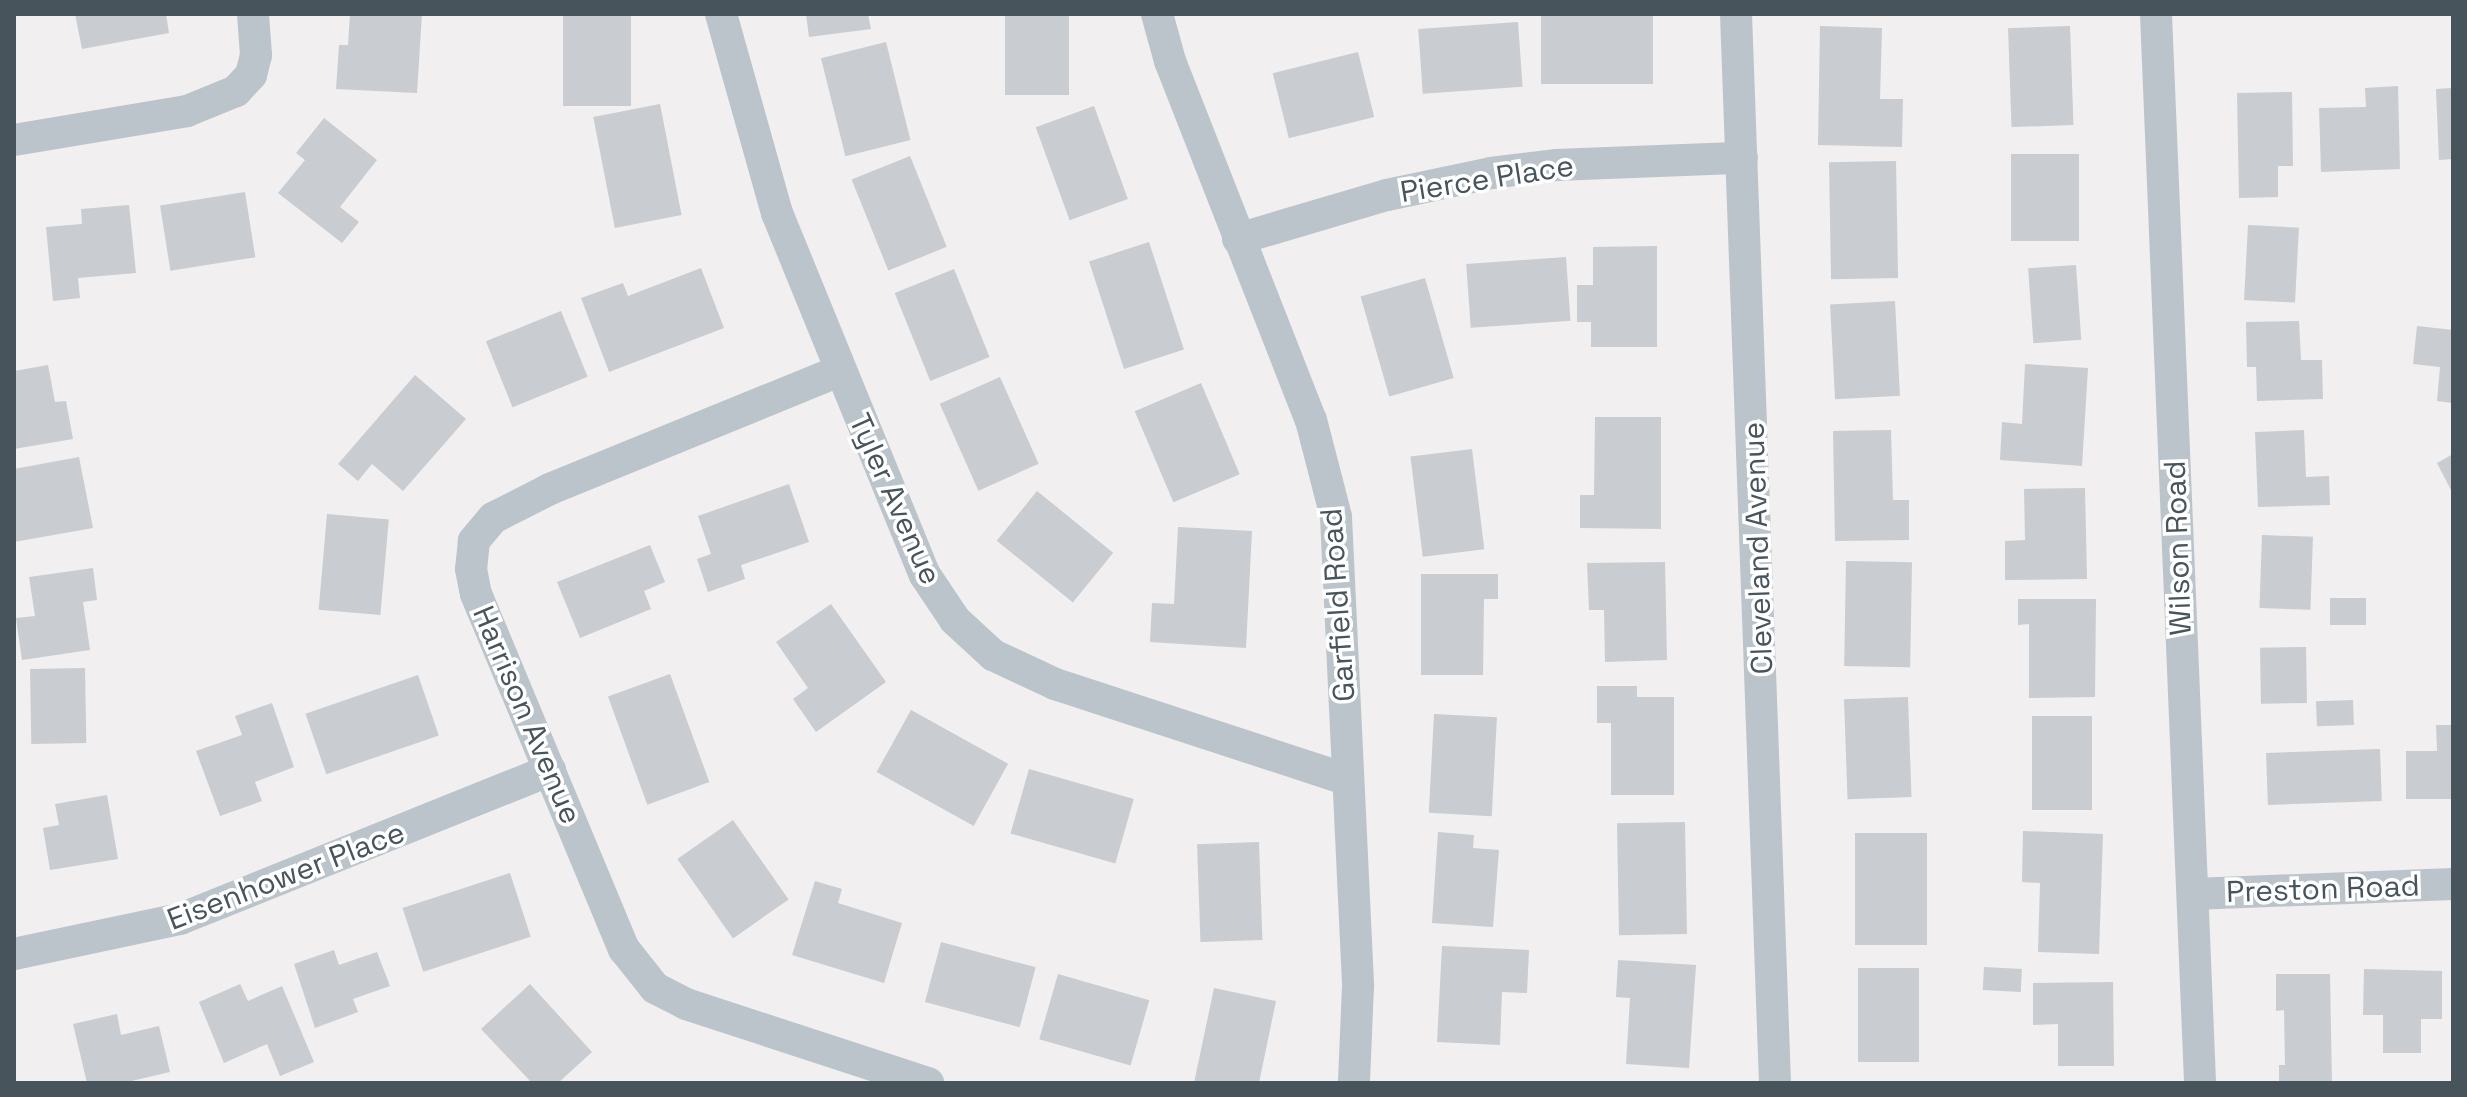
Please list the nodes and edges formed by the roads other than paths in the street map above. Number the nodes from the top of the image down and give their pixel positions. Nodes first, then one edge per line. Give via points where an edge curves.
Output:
1 (253, 14) edge
2 (721, 14) edge
3 (1157, 14) edge
4 (1736, 14) edge
5 (2156, 14) edge
6 (14, 140) edge
7 (1742, 158) junction
8 (1238, 239) junction
9 (839, 371) junction
10 (550, 770) junction
11 (1348, 780) junction
12 (2453, 884) edge
13 (2193, 894) junction
14 (14, 954) edge
15 (928, 1083) edge
16 (1354, 1083) edge
17 (1775, 1083) edge
18 (2200, 1083) edge

1 - 6 street via 256,55 251,75 236,91 187,111
2 - 9 street, Tyler Avenue via 777,213
3 - 8 street, Garfield Road
4 - 7 street, Cleveland Avenue
5 - 13 street, Wilson Road
7 - 8 street, Pierce Place via 1556,165 1491,173 1387,195
7 - 17 street, Cleveland Avenue
8 - 11 street, Garfield Road via 1311,420 1336,517
9 - 10 street, Harrison Avenue via 550,489 479,531 471,552 476,594
9 - 11 street, Tyler Avenue via 925,575 955,620 993,655 1055,684
10 - 14 street, Eisenhower Place via 180,919
10 - 15 street, Harrison Avenue via 624,949 655,988 686,1004
11 - 16 street, Garfield Road via 1358,986
12 - 13 street, Preston Road
13 - 18 street, Wilson Road

